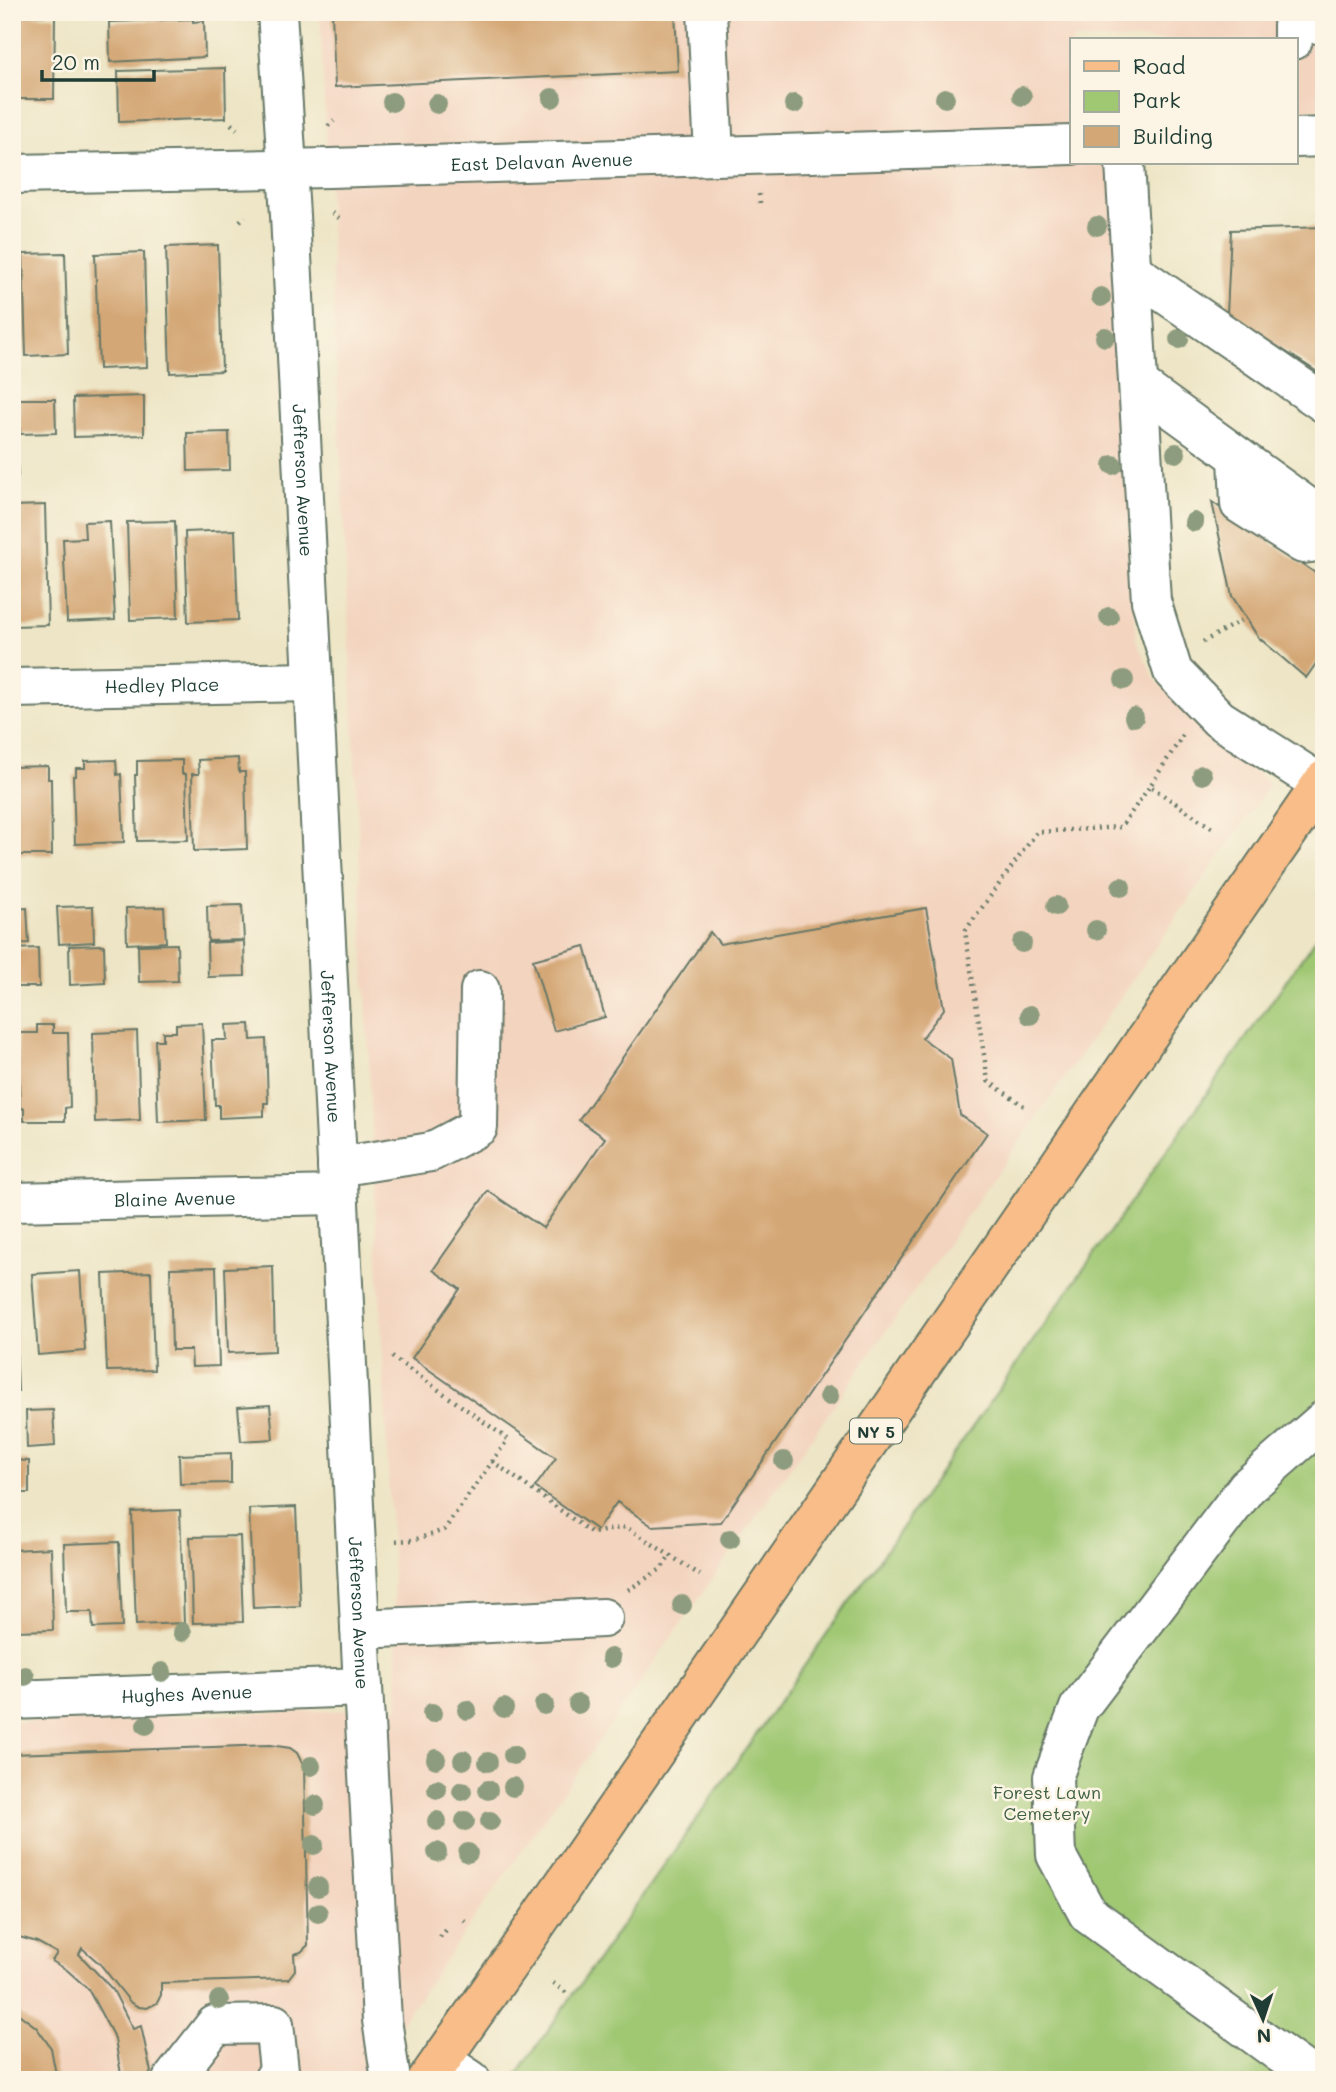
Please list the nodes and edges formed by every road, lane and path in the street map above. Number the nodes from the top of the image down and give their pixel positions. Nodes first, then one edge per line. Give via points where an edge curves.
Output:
1 (277, 12) edge
2 (707, 12) edge
3 (1324, 23) edge
4 (1293, 38) edge
5 (334, 121) dead end
6 (231, 124) dead end
7 (328, 126) dead end
8 (237, 129) dead end
9 (1324, 137) edge
10 (1298, 138) edge
11 (1070, 145) edge
12 (714, 155) junction
13 (1125, 164) edge
14 (287, 168) junction
15 (12, 174) edge
16 (759, 193) dead end
17 (760, 203) dead end
18 (332, 213) dead end
19 (244, 216) dead end
20 (339, 218) dead end
21 (240, 221) dead end
22 (1132, 271) junction
23 (1139, 385) junction
24 (1324, 404) edge
25 (1238, 457) junction
26 (1324, 519) edge
27 (1324, 541) edge
28 (1245, 618) dead end
29 (1318, 660) dead end
30 (1170, 663) junction
31 (1324, 664) edge
32 (313, 682) junction
33 (12, 688) edge
34 (1205, 705) junction
35 (1322, 782) edge
36 (1150, 786) junction
37 (1215, 830) dead end
38 (480, 990) dead end
39 (1024, 1106) dead end
40 (337, 1181) junction
41 (12, 1202) edge
42 (392, 1357) dead end
43 (1324, 1420) edge
44 (492, 1461) junction
45 (391, 1541) dead end
46 (670, 1556) junction
47 (700, 1576) dead end
48 (611, 1606) joint
49 (360, 1629) junction
50 (363, 1687) junction
51 (12, 1700) edge
52 (447, 1929) dead end
53 (440, 1937) dead end
54 (553, 1983) dead end
55 (568, 1994) dead end
56 (446, 2073) edge
57 (172, 2080) edge
58 (273, 2080) edge
59 (391, 2080) edge
60 (1317, 2080) edge

1 - 14 street, Jefferson Avenue
2 - 12 street
3 - 4 street via 1293,25
5 - 7 path
6 - 8 path
9 - 10 street
11 - 12 street, East Delavan Avenue
12 - 14 street, East Delavan Avenue
13 - 22 street
14 - 15 street, East Delavan Avenue
14 - 32 street, Jefferson Avenue
16 - 17 path
18 - 20 path
19 - 21 path
22 - 23 street
22 - 24 street
23 - 25 street
23 - 30 street via 1151,601
25 - 26 street
25 - 27 street via 1240,504 1303,544
28 - 30 path
29 - 31 path
30 - 34 street
32 - 33 street, Hedley Place
32 - 40 street, Jefferson Avenue
34 - 35 street via 1219,719
34 - 36 path
35 - 56 main road, NY 5
36 - 37 path
36 - 39 path via 1121,827 1037,832 965,931 988,1082
38 - 40 street, Blaine Avenue via 478,1127 431,1152
40 - 41 street, Blaine Avenue
40 - 49 street, Jefferson Avenue
42 - 44 path via 508,1439
43 - 60 street via 1247,1487 1079,1708 1053,1777 1056,1855 1088,1914
44 - 45 path via 444,1530 414,1540
44 - 46 path via 592,1533 626,1527
46 - 47 path
46 - 48 path via 662,1569
48 - 49 street
49 - 50 street, Jefferson Avenue
50 - 51 street, Hughes Avenue
50 - 59 street, Jefferson Avenue via 382,2020
52 - 53 path
54 - 55 path
57 - 58 street via 215,2025 274,2024 279,2070

